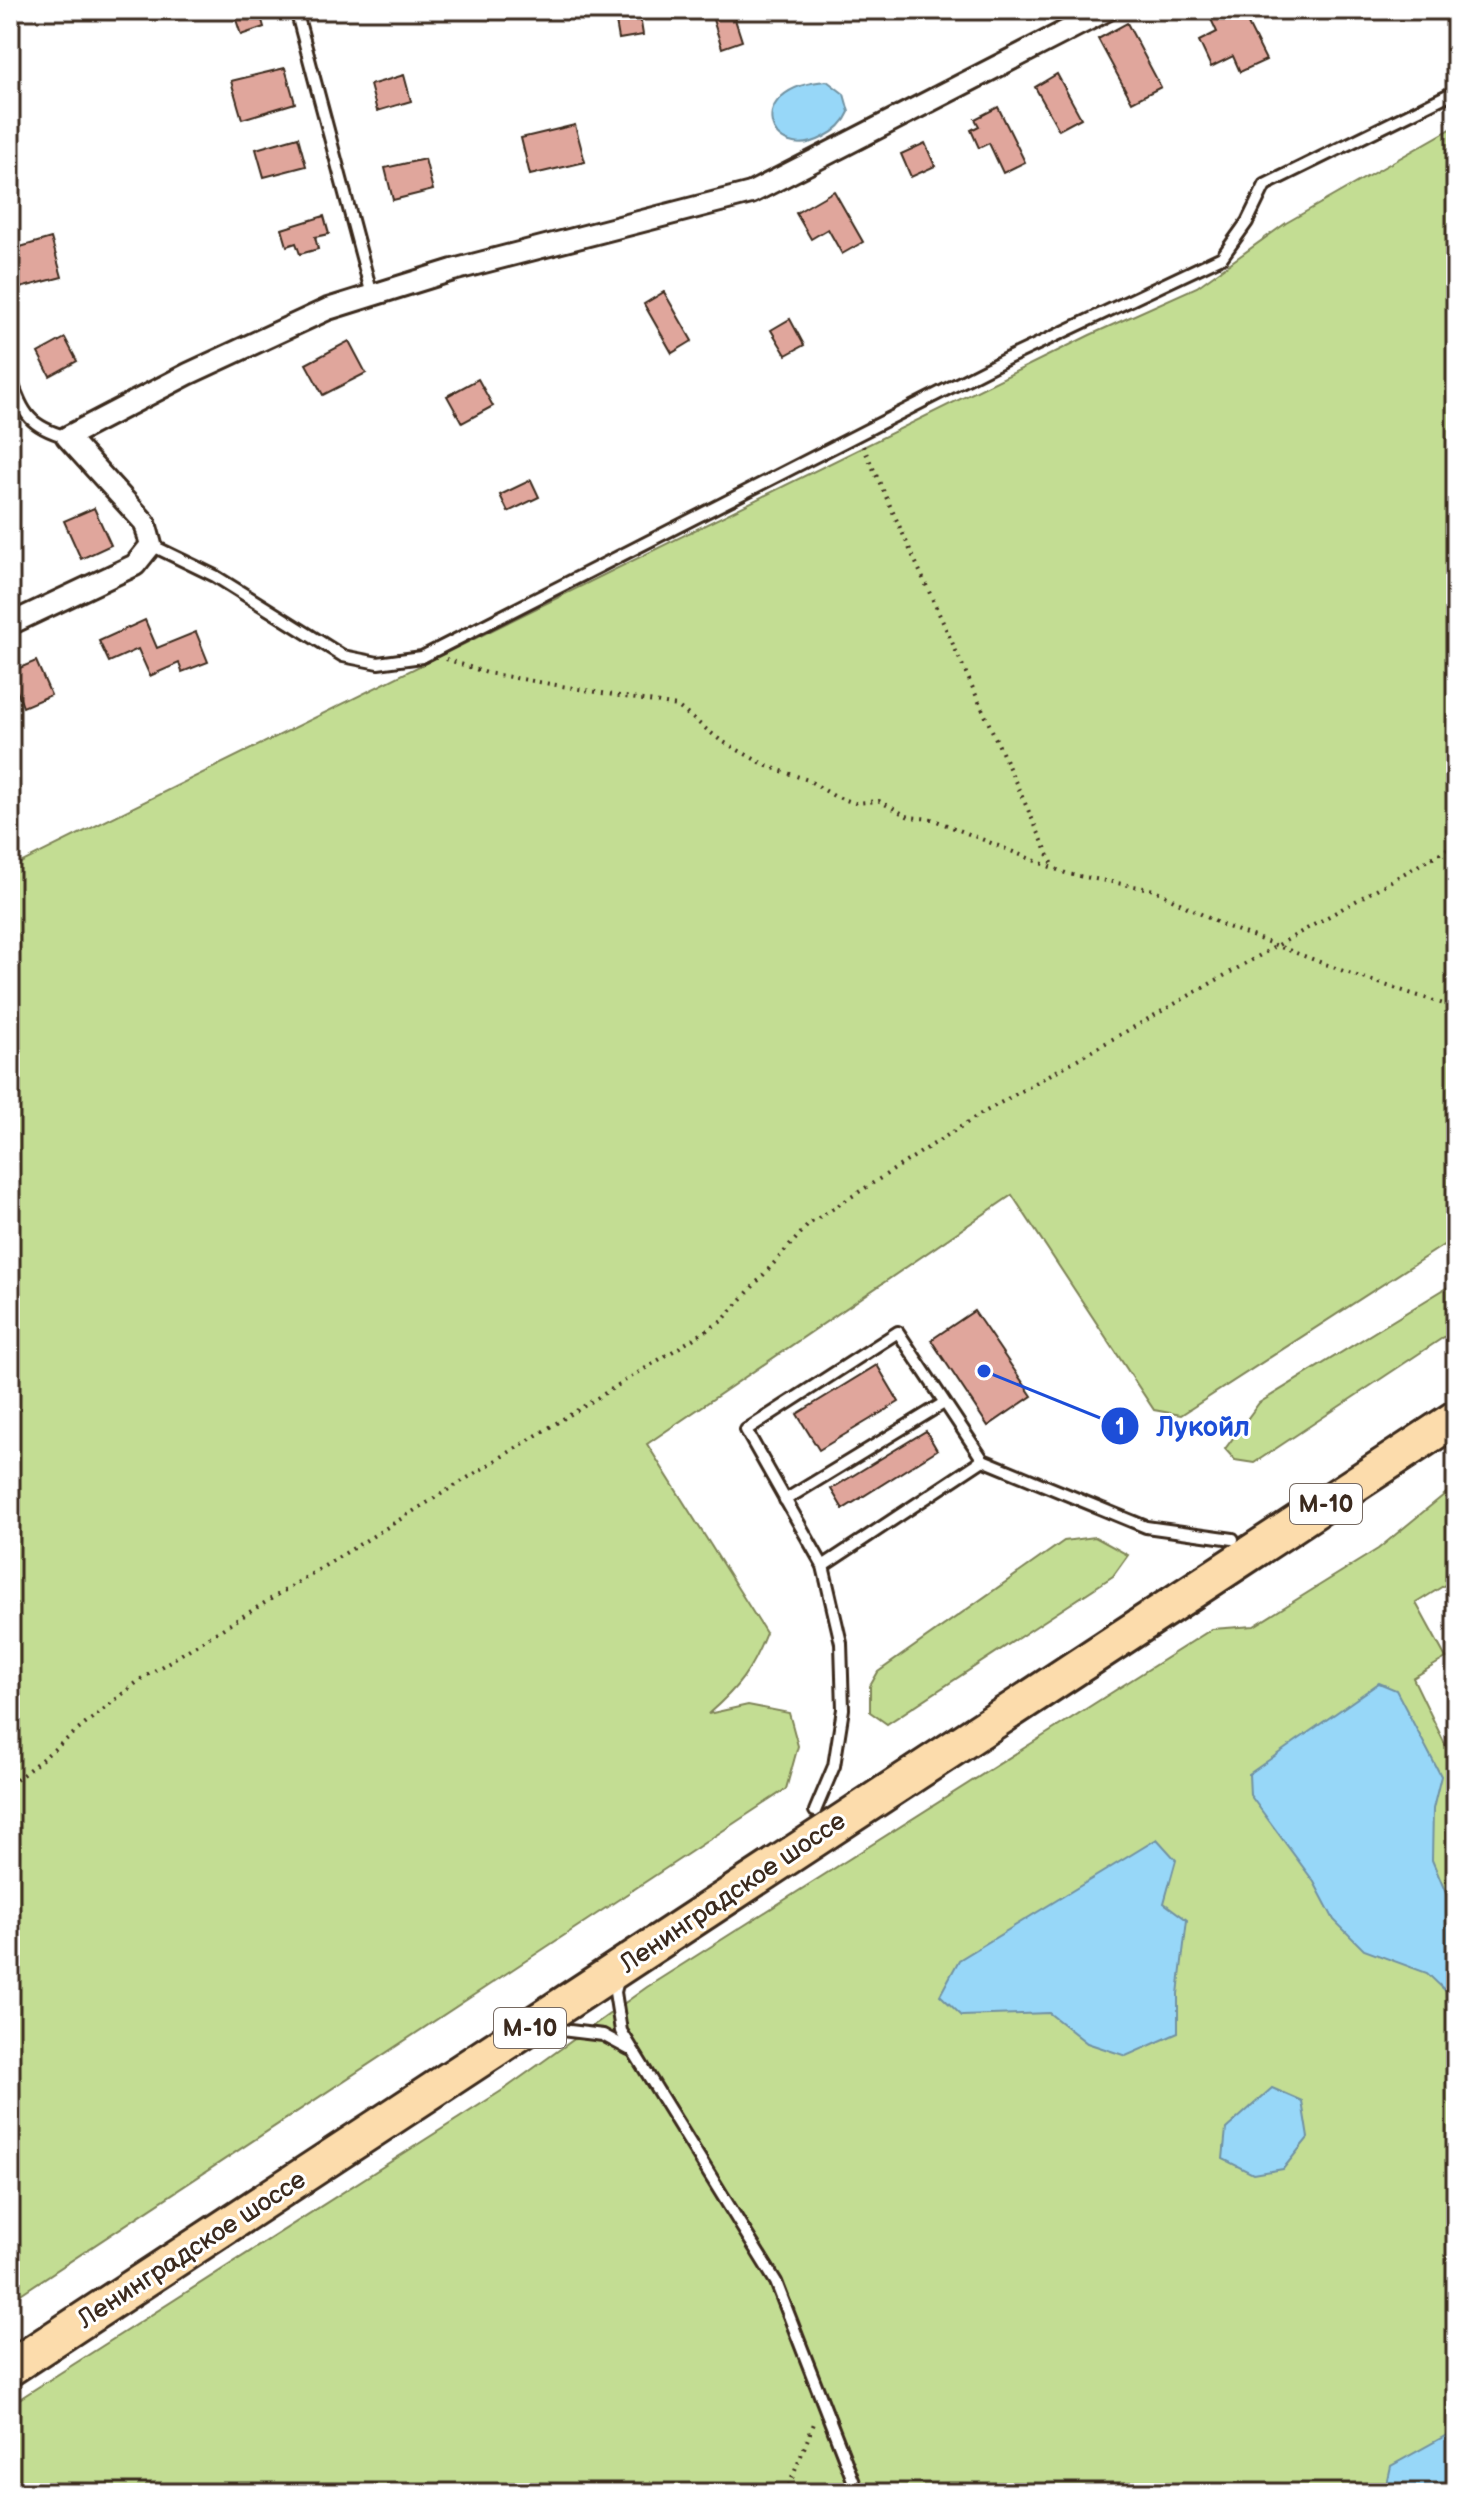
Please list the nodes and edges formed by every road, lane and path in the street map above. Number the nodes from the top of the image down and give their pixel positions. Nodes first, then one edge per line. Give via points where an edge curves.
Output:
1 (296, 10) edge
2 (1107, 10) edge
3 (1456, 91) edge
4 (372, 295) junction
5 (10, 378) edge
6 (67, 437) junction
7 (857, 437) junction
8 (151, 545) junction
9 (10, 624) edge
10 (434, 651) junction
11 (1456, 844) edge
12 (1054, 867) junction
13 (1279, 945) junction
14 (1456, 1008) edge
15 (1456, 1394) edge
16 (944, 1403) junction
17 (1456, 1418) edge
18 (983, 1460) junction
19 (785, 1500) junction
20 (1233, 1539) junction
21 (823, 1566) junction
22 (10, 1785) edge
23 (815, 1811) junction
24 (622, 1967) junction
25 (529, 2028) junction
26 (636, 2056) junction
27 (10, 2340) edge
28 (10, 2368) edge
29 (826, 2408) junction
30 (786, 2493) edge
31 (858, 2493) edge

1 - 4 lane
2 - 4 street via 751,193
3 - 7 lane via 1265,185 1222,257 1008,358
4 - 6 street via 328,309 202,367
5 - 6 lane via 24,413 42,430
6 - 8 street via 145,523
7 - 10 lane
7 - 12 path
8 - 9 street via 135,565
8 - 10 lane via 215,576 343,656 378,663
10 - 12 path via 487,673 677,706 720,740 834,796 855,803 879,801 909,817 932,819
11 - 13 path
12 - 13 path via 1155,890 1220,924
13 - 14 path
13 - 22 path via 979,1115 809,1224 722,1321 141,1679
15 - 20 highway, Ленинградское шоссе / М-10
16 - 18 lane
16 - 19 lane
16 - 19 lane via 898,1332 746,1430
17 - 24 highway, Ленинградское шоссе / М-10
18 - 20 lane via 1146,1527
18 - 21 lane
19 - 21 lane
20 - 23 highway, Ленинградское шоссе / М-10
21 - 23 lane via 841,1643 843,1709 834,1766
23 - 27 highway, Ленинградское шоссе / М-10
24 - 25 highway, Ленинградское шоссе / М-10
24 - 26 lane via 615,1992 617,2012
25 - 26 lane via 603,2035
25 - 28 highway, Ленинградское шоссе / М-10
26 - 29 lane via 776,2282
29 - 30 path via 806,2437
29 - 31 lane

